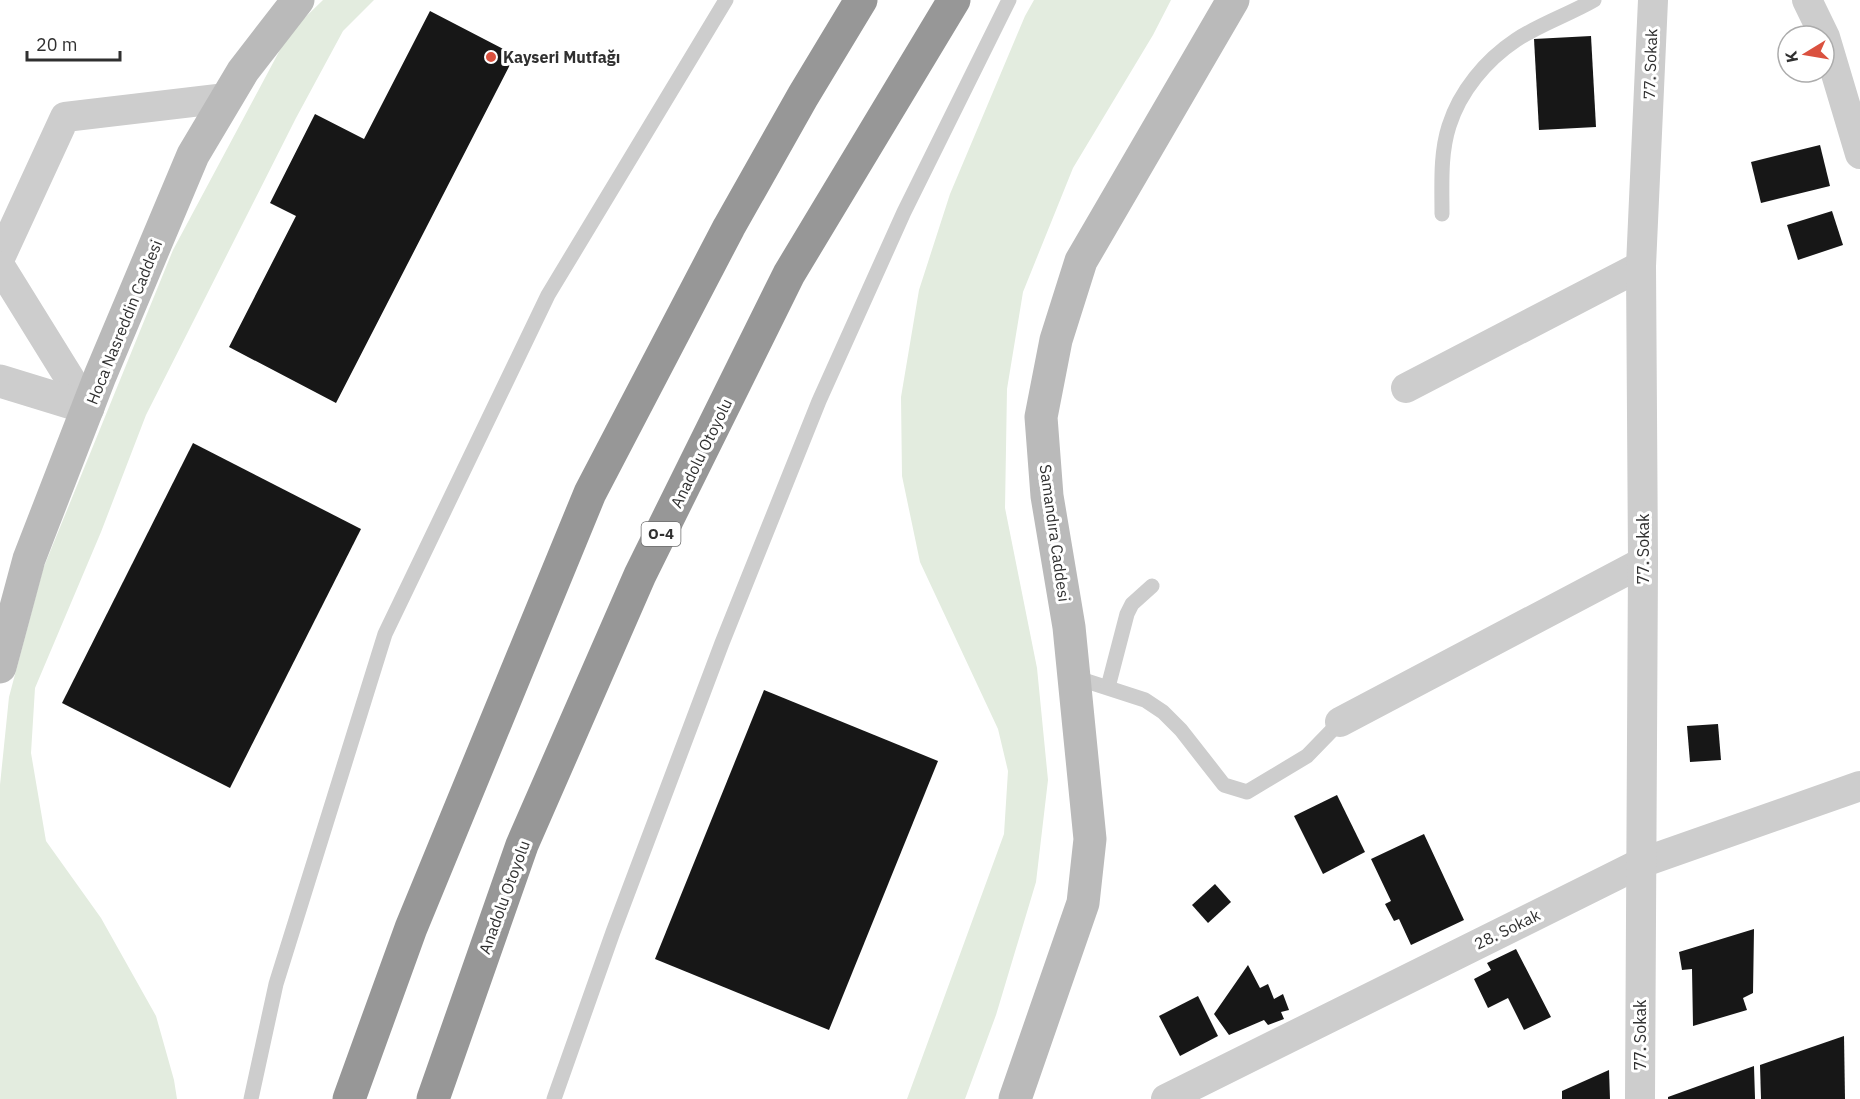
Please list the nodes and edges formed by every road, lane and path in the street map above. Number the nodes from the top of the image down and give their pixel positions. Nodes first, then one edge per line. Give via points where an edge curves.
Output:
1 (298, 0) edge
2 (726, 0) edge
3 (861, 0) edge
4 (954, 0) edge
5 (1009, 0) edge
6 (1233, 0) edge
7 (1594, 0) edge
8 (1653, 0) edge
9 (1807, 0) edge
10 (226, 98) junction
11 (1860, 154) edge
12 (1442, 213) dead end
13 (0, 258) edge
14 (0, 266) edge
15 (1641, 266) junction
16 (0, 381) edge
17 (1406, 388) dead end
18 (88, 408) junction
19 (1643, 562) junction
20 (1152, 586) dead end
21 (0, 667) edge
22 (1074, 677) junction
23 (1108, 687) junction
24 (1340, 722) joint
25 (1860, 786) edge
26 (1641, 863) junction
27 (250, 1099) edge
28 (349, 1099) edge
29 (433, 1099) edge
30 (554, 1099) edge
31 (1015, 1099) edge
32 (1166, 1099) edge
33 (1640, 1099) edge

1 - 10 main road, Hoca Nasreddin Caddesi
2 - 27 lane via 548,295 385,634 276,984
3 - 28 highway via 729,227 590,493 411,928
4 - 29 highway, Anadolu Otoyolu / O-4 via 789,274 640,575 522,845
5 - 30 lane via 904,212 819,401 722,643
6 - 22 main road, Samandıra Caddesi via 1081,261 1056,340 1041,417 1047,496
7 - 12 lane via 1518,39 1481,70 1449,126 1442,170
8 - 15 street, 77. Sokak
9 - 11 street via 1826,37
10 - 13 street via 65,117
10 - 18 main road, Hoca Nasreddin Caddesi via 193,155
14 - 18 street
15 - 17 street
15 - 19 street, 77. Sokak
16 - 18 street
18 - 21 main road, Hoca Nasreddin Caddesi via 29,559
19 - 24 street
19 - 26 street, 77. Sokak
20 - 23 lane via 1132,604 1127,615
22 - 23 lane
22 - 31 main road, Samandıra Caddesi via 1090,838 1083,903
23 - 24 lane via 1145,700 1163,712 1224,785 1246,792 1307,756
25 - 26 street, 28. Sokak
26 - 32 street, 28. Sokak
26 - 33 street, 77. Sokak

